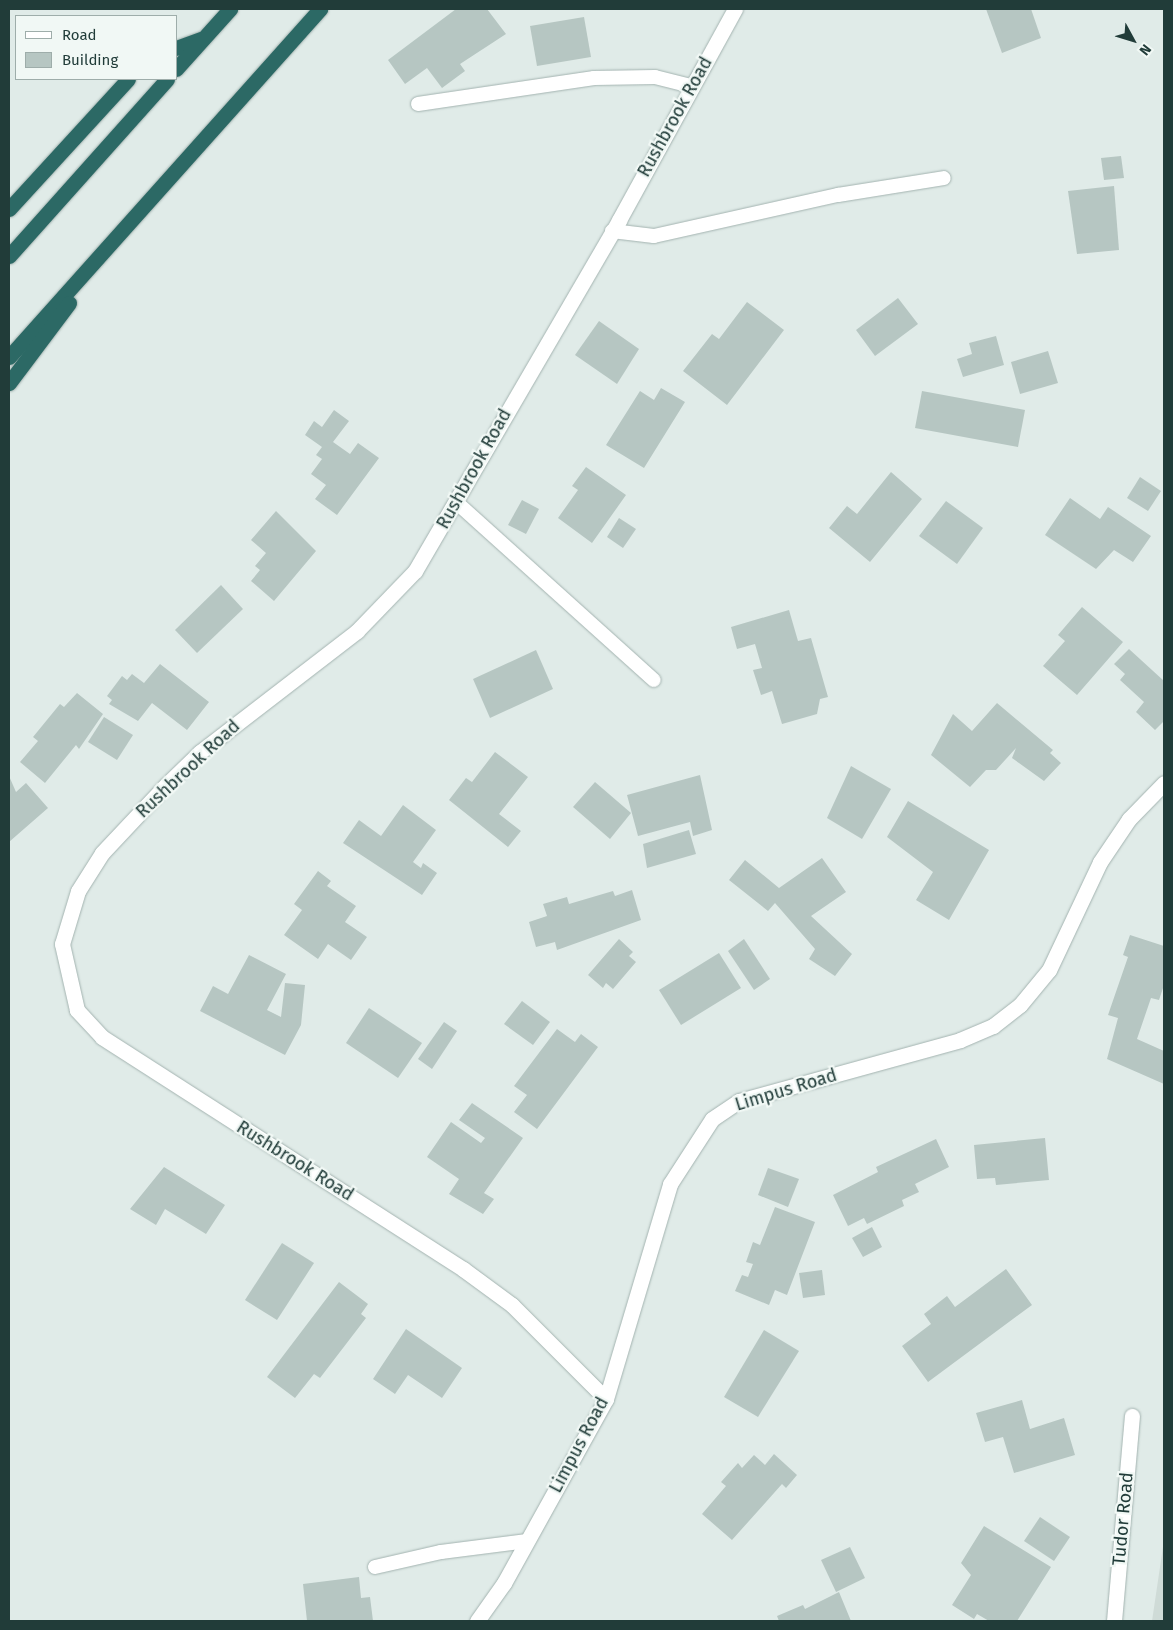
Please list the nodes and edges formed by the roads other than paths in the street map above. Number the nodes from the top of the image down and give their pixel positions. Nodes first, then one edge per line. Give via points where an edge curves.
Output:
1 (230, 9) edge
2 (320, 9) edge
3 (735, 9) edge
4 (203, 38) junction
5 (178, 47) edge
6 (178, 67) edge
7 (127, 80) edge
8 (166, 80) edge
9 (692, 86) junction
10 (418, 104) dead end
11 (944, 178) dead end
12 (9, 210) edge
13 (138, 212) junction
14 (612, 231) junction
15 (9, 256) edge
16 (9, 358) edge
17 (9, 383) edge
18 (456, 502) junction
19 (654, 680) dead end
20 (1164, 783) edge
21 (606, 1399) junction
22 (1132, 1416) dead end
23 (527, 1541) junction
24 (375, 1567) dead end
25 (477, 1621) edge
26 (1114, 1621) edge

1 - 4 highway
2 - 13 highway
3 - 9 street, Rushbrook Road
4 - 5 highway
4 - 6 highway
7 - 12 highway
8 - 15 highway
9 - 10 lane via 655,77 594,78
9 - 14 street, Rushbrook Road
11 - 14 lane via 838,195 654,236
13 - 16 highway
13 - 17 highway
14 - 18 street, Rushbrook Road
18 - 19 lane
18 - 21 street, Rushbrook Road via 415,571 384,605 200,752 102,854 78,891 68,917 62,944 67,978 77,1010 102,1037 463,1269 512,1305
20 - 21 street, Limpus Road via 1128,819 1100,862 1049,970 1020,1005 993,1026 960,1040 739,1101 712,1118 670,1184
21 - 23 street, Limpus Road
22 - 26 street, Tudor Road
23 - 24 lane via 442,1552
23 - 25 street, Limpus Road

